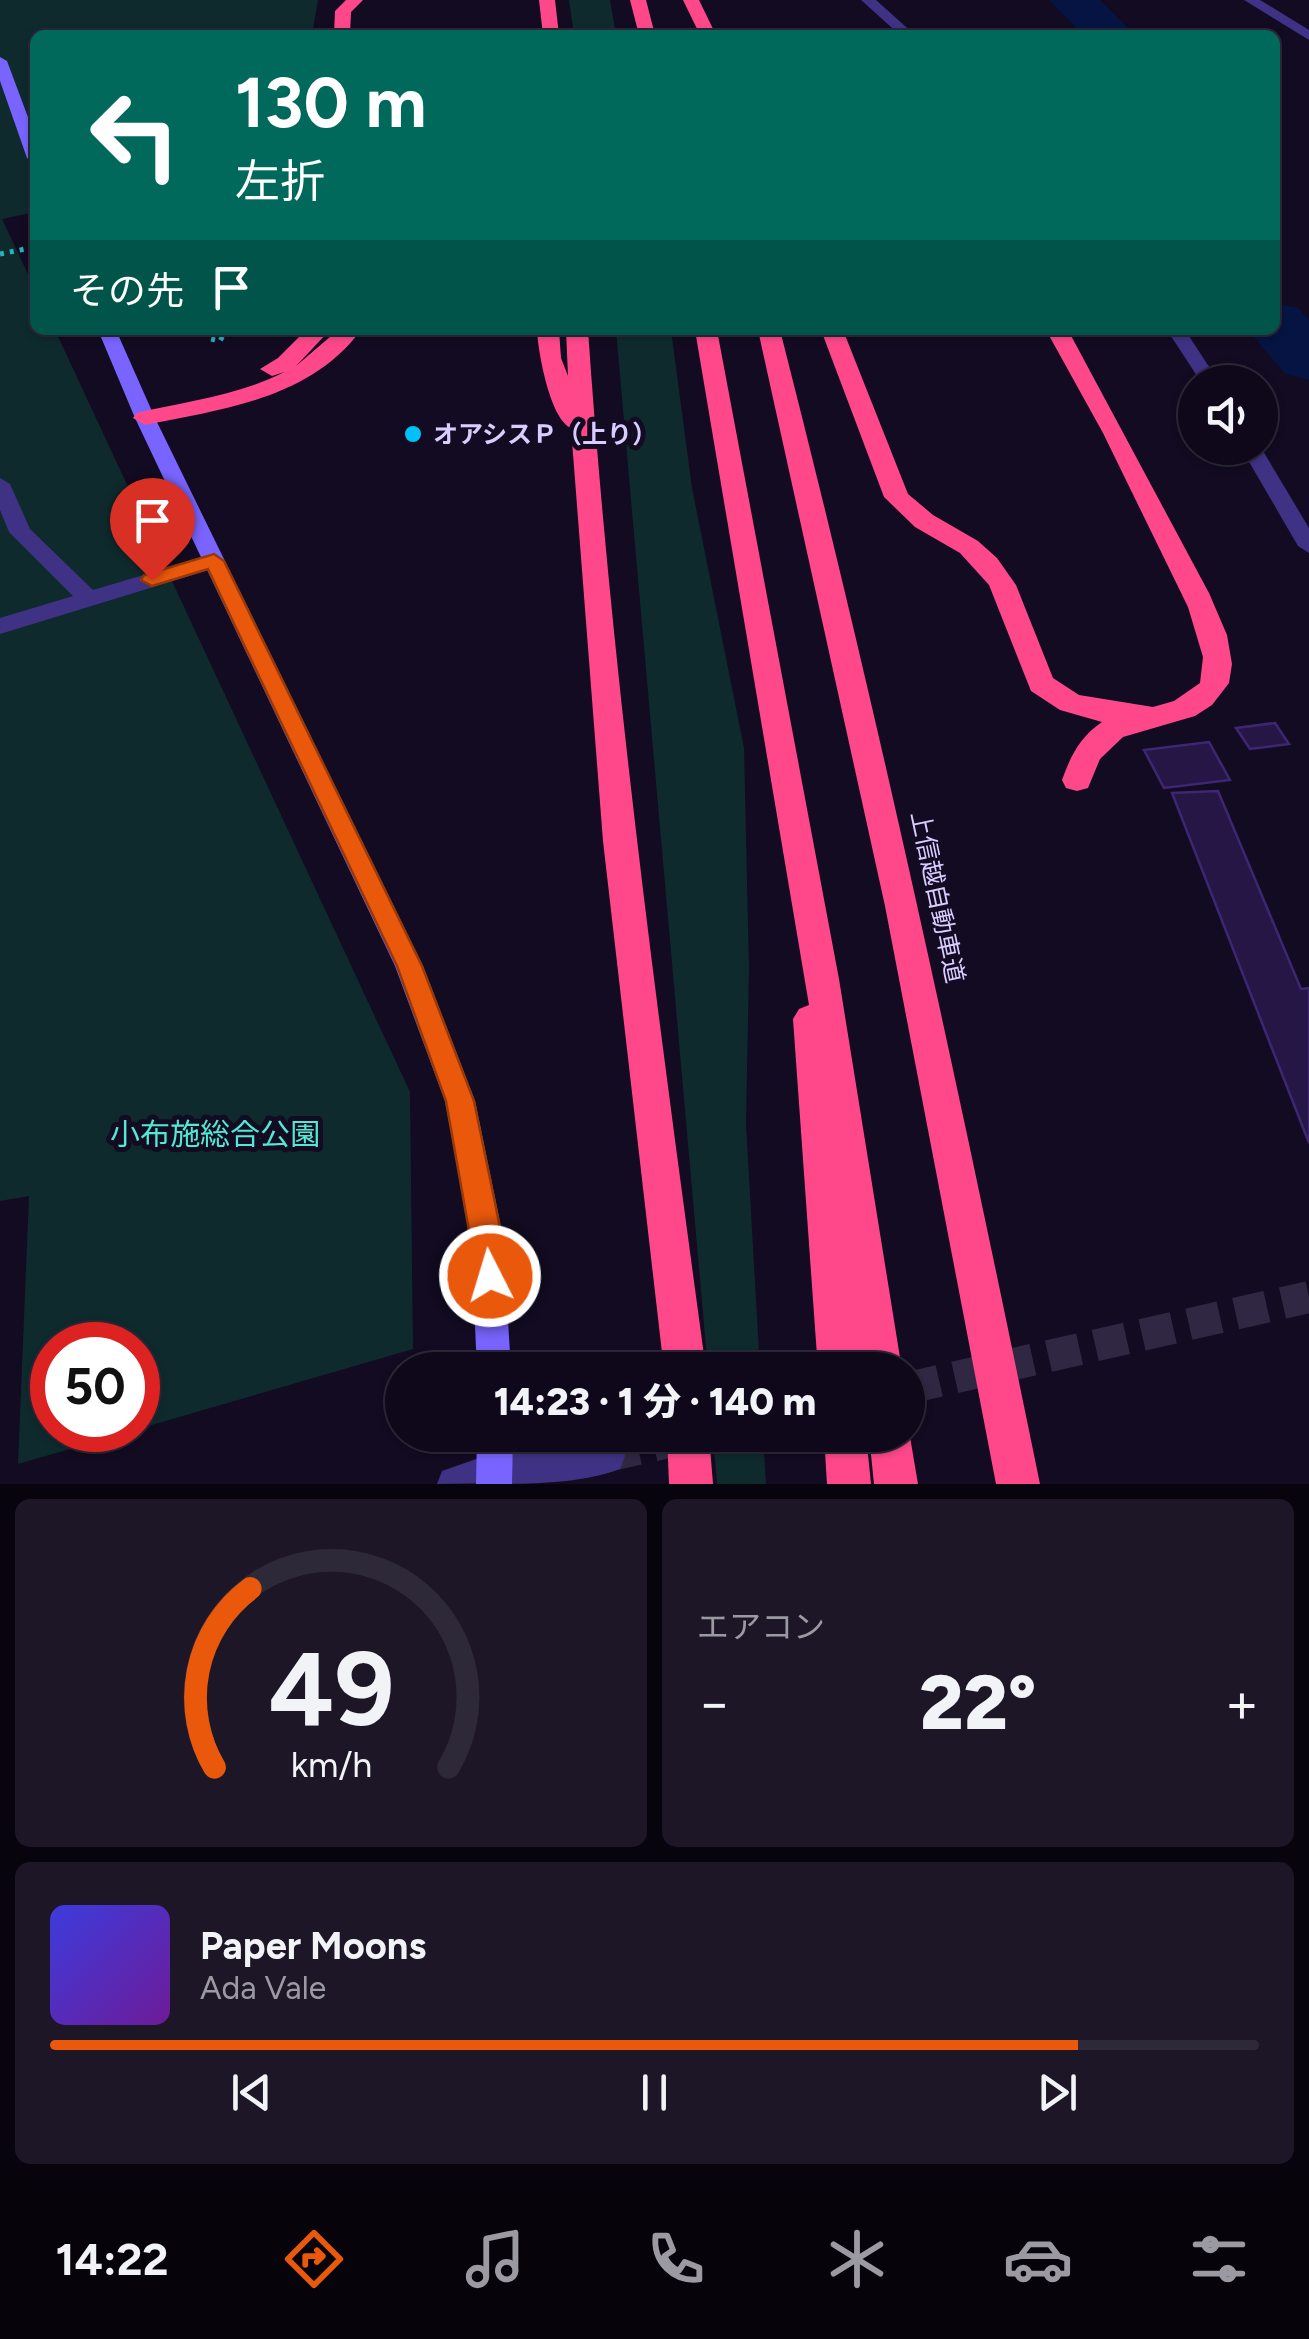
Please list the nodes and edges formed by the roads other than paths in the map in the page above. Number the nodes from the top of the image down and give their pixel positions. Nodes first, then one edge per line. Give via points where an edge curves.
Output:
1 (355, 0) edge
2 (547, 0) edge
3 (638, 0) edge
4 (684, 0) edge
5 (691, 0) edge
6 (868, 0) edge
7 (1250, 0) edge
8 (342, 30) edge
9 (550, 30) edge
10 (645, 30) edge
11 (693, 30) edge
12 (706, 30) edge
13 (902, 30) edge
14 (1309, 36) edge
15 (0, 61) edge
16 (30, 144) edge
17 (110, 335) edge
18 (314, 335) edge
19 (345, 335) edge
20 (548, 335) edge
21 (577, 335) edge
22 (707, 335) edge
23 (770, 335) edge
24 (834, 335) edge
25 (1060, 335) edge
26 (1179, 335) edge
27 (1199, 365) edge
28 (142, 410) junction
29 (584, 452) junction
30 (1261, 465) edge
31 (0, 484) edge
32 (10, 535) edge
33 (1309, 546) edge
34 (214, 561) junction
35 (89, 598) junction
36 (0, 626) edge
37 (1174, 710) junction
38 (1077, 780) dead end
39 (803, 875) junction
40 (493, 1352) edge
41 (682, 1352) edge
42 (837, 1352) edge
43 (879, 1352) edge
44 (689, 1452) edge
45 (846, 1452) edge
46 (892, 1452) edge
47 (607, 1456) tunnel mouth
48 (495, 1463) edge
49 (454, 1484) edge
50 (691, 1484) edge
51 (849, 1484) edge
52 (896, 1484) edge
53 (1018, 1484) edge

1 - 8 highway via 342,10
2 - 9 highway
3 - 10 highway
4 - 11 highway
5 - 12 highway
6 - 13 street
7 - 14 street
15 - 16 main road
17 - 28 main road
18 - 28 highway via 286,363
19 - 28 highway via 319,364 292,379 255,392
20 - 29 highway via 550,358
21 - 29 highway
22 - 39 highway
23 - 53 highway, 上信越自動車道 via 853,679
24 - 37 highway via 897,497 988,564 1041,684 1070,703 1105,712
25 - 37 highway via 1208,621 1218,677 1202,698
26 - 27 street
28 - 34 main road
29 - 41 highway via 619,841
30 - 33 street
31 - 32 street
32 - 35 street
34 - 35 street
34 - 40 main road via 410,966 460,1101 487,1237
35 - 36 street
37 - 38 highway via 1100,737 1083,754
39 - 42 highway
39 - 43 highway
44 - 50 highway
45 - 51 highway
46 - 52 highway
47 - 48 street
48 - 49 street

